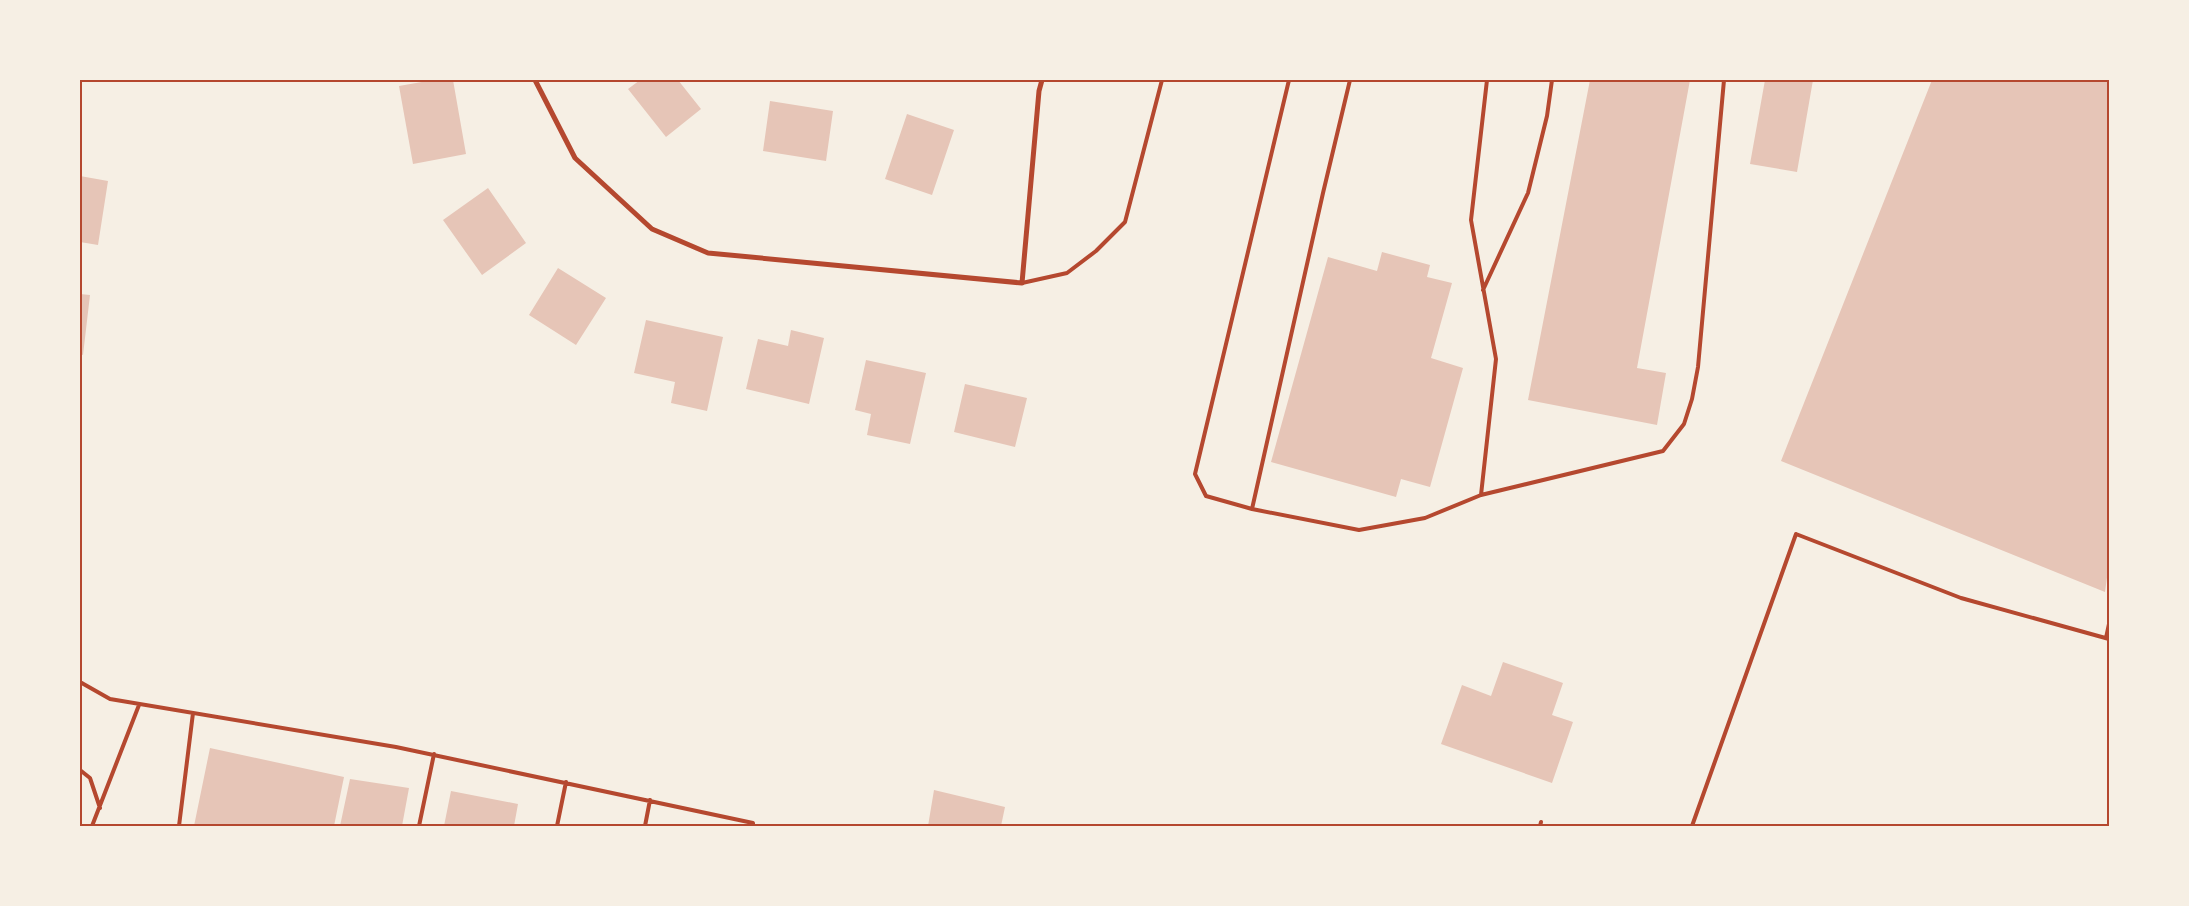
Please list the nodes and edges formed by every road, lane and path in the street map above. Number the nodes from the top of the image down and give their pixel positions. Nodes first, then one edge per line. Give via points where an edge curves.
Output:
1 (535, 80) edge
2 (1042, 80) edge
3 (1162, 80) edge
4 (1289, 80) edge
5 (1350, 80) edge
6 (1487, 80) edge
7 (1552, 80) edge
8 (1724, 80) edge
9 (1022, 283) junction
10 (1483, 290) junction
11 (1481, 495) junction
12 (1252, 509) junction
13 (2109, 624) edge
14 (2108, 639) edge
15 (80, 682) edge
16 (139, 704) junction
17 (192, 713) junction
18 (434, 754) junction
19 (80, 770) edge
20 (566, 782) junction
21 (650, 800) junction
22 (100, 808) junction
23 (92, 826) edge
24 (179, 826) edge
25 (419, 826) edge
26 (557, 826) edge
27 (645, 826) edge
28 (753, 826) edge
29 (1692, 826) edge

1 - 9 street via 575,158 652,229 708,253
2 - 9 street
3 - 9 lane via 1124,222 1096,251 1067,273
4 - 12 lane via 1195,474 1206,496
5 - 12 lane
6 - 10 lane via 1471,220
7 - 10 lane via 1547,116 1528,193
8 - 11 lane via 1698,367 1684,424 1663,451
10 - 11 lane via 1496,359
11 - 12 lane via 1425,518 1359,530
13 - 14 lane
14 - 29 lane via 1961,598 1796,534
15 - 16 lane via 110,699
16 - 17 lane
16 - 22 lane
17 - 18 lane
17 - 24 lane
18 - 20 lane
18 - 25 lane
19 - 22 lane via 90,778
20 - 21 lane
20 - 26 lane
21 - 27 lane
21 - 28 lane via 754,823
22 - 23 lane

